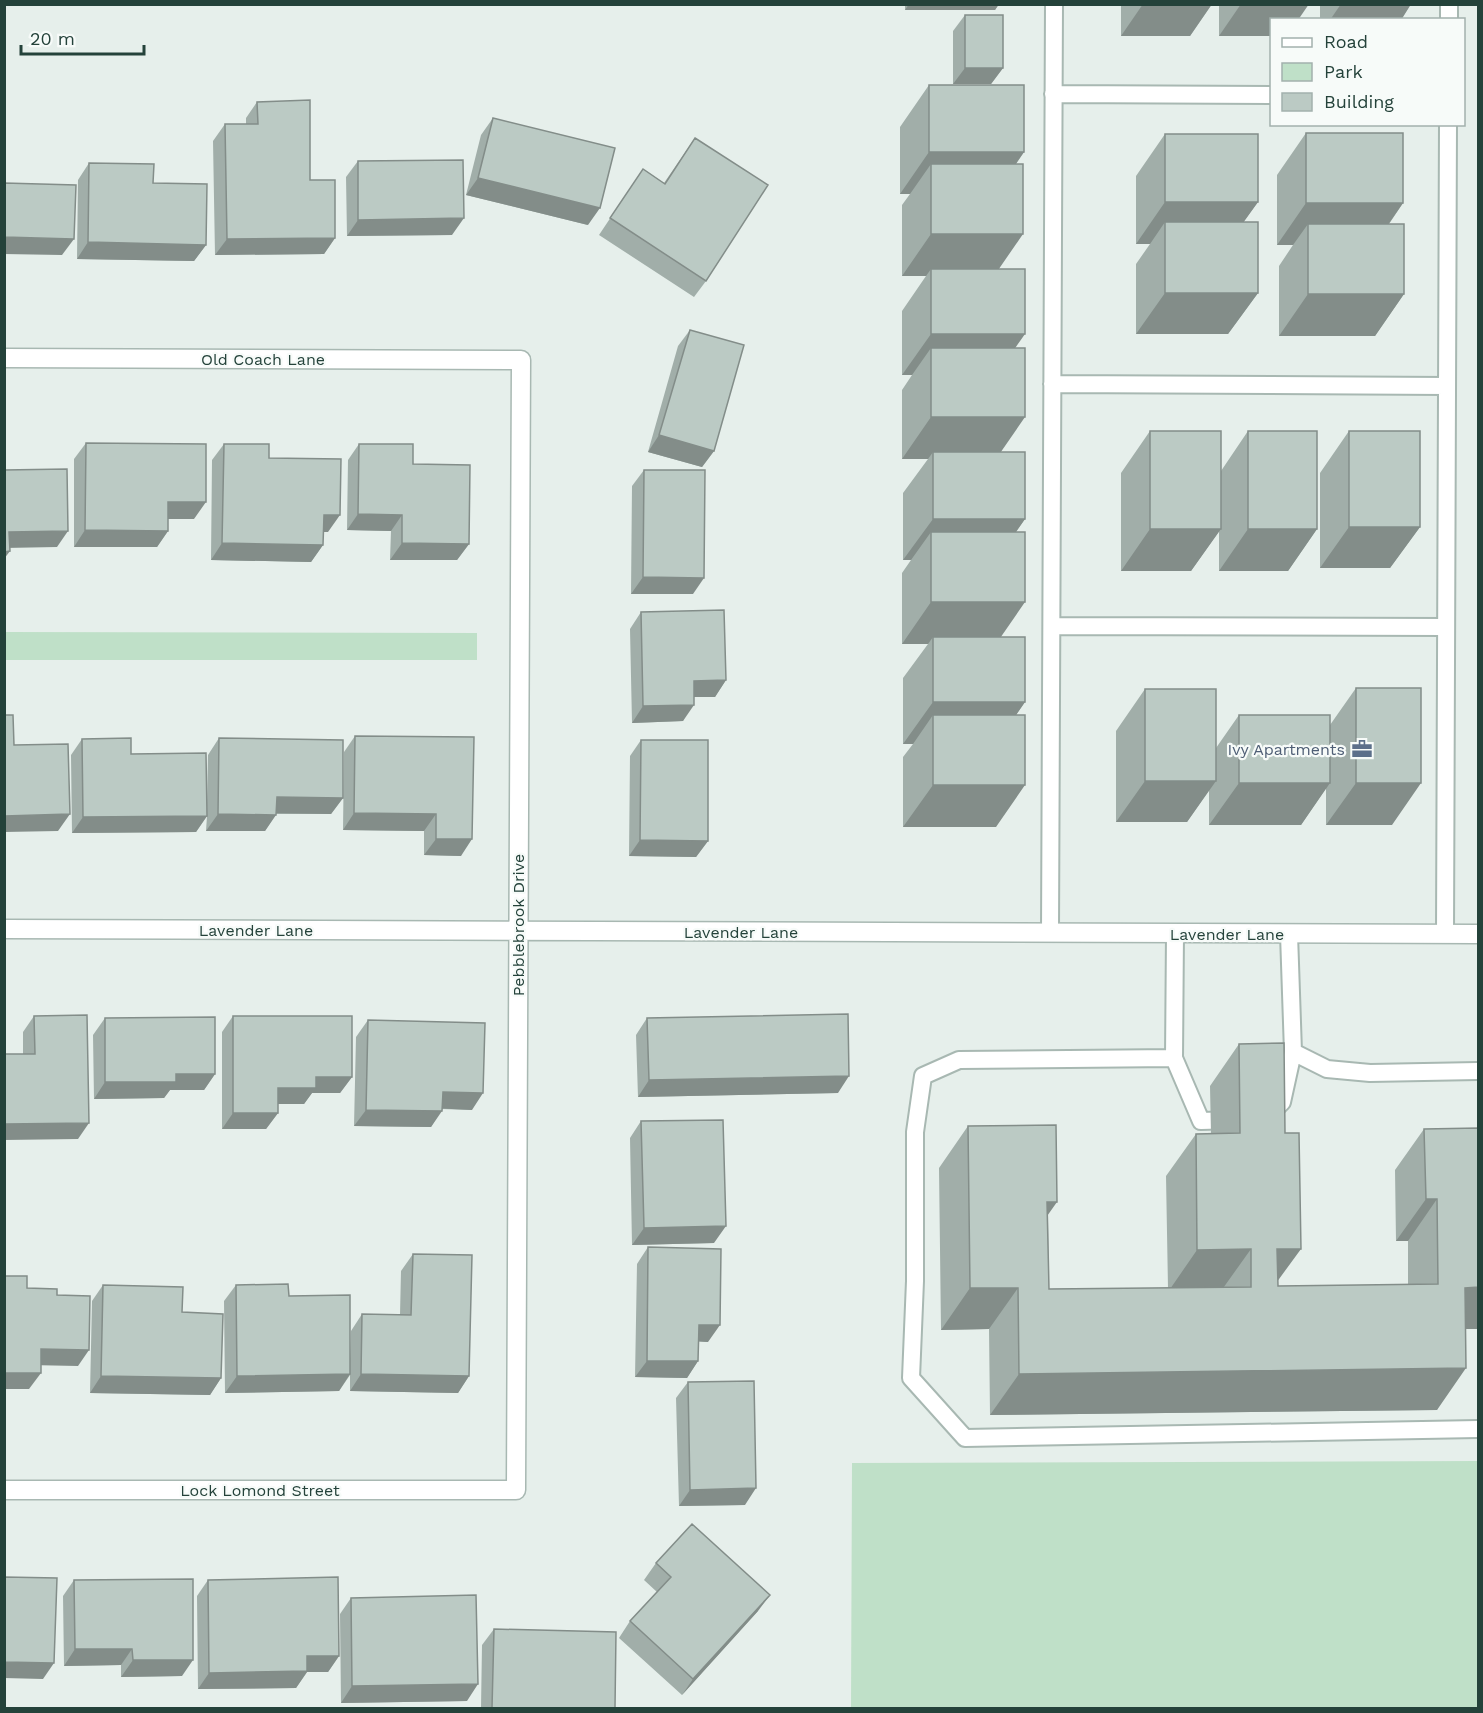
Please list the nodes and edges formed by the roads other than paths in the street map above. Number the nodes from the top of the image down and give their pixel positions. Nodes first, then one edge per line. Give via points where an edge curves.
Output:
1 (1054, 4) edge
2 (1053, 94) junction
3 (1270, 95) edge
4 (1448, 126) edge
5 (4, 358) edge
6 (520, 360) joint
7 (1052, 384) junction
8 (1447, 386) junction
9 (1052, 626) junction
10 (1446, 627) junction
11 (4, 929) edge
12 (518, 931) junction
13 (1050, 933) junction
14 (1175, 934) junction
15 (1289, 934) junction
16 (1445, 934) junction
17 (1479, 934) edge
18 (1293, 1052) junction
19 (1174, 1058) junction
20 (1479, 1071) edge
21 (1479, 1429) edge
22 (4, 1490) edge
23 (516, 1490) joint

1 - 2 lane
2 - 3 lane
2 - 7 lane
4 - 8 lane
5 - 6 street, Old Coach Lane
6 - 12 street, Pebblebrook Drive
7 - 8 lane
7 - 9 lane
8 - 10 lane
9 - 10 lane
9 - 13 lane
10 - 16 lane
11 - 12 street, Lavender Lane
12 - 13 street, Lavender Lane
12 - 23 street, Pebblebrook Drive
13 - 14 street, Lavender Lane
14 - 15 street, Lavender Lane
14 - 19 lane
15 - 16 street, Lavender Lane
15 - 18 lane
16 - 17 street, Lavender Lane
18 - 19 lane via 1282,1102 1258,1119 1201,1121
18 - 20 lane via 1327,1069 1370,1073
19 - 21 lane via 959,1060 923,1076 915,1132 911,1378 965,1438
22 - 23 street, Lock Lomond Street

